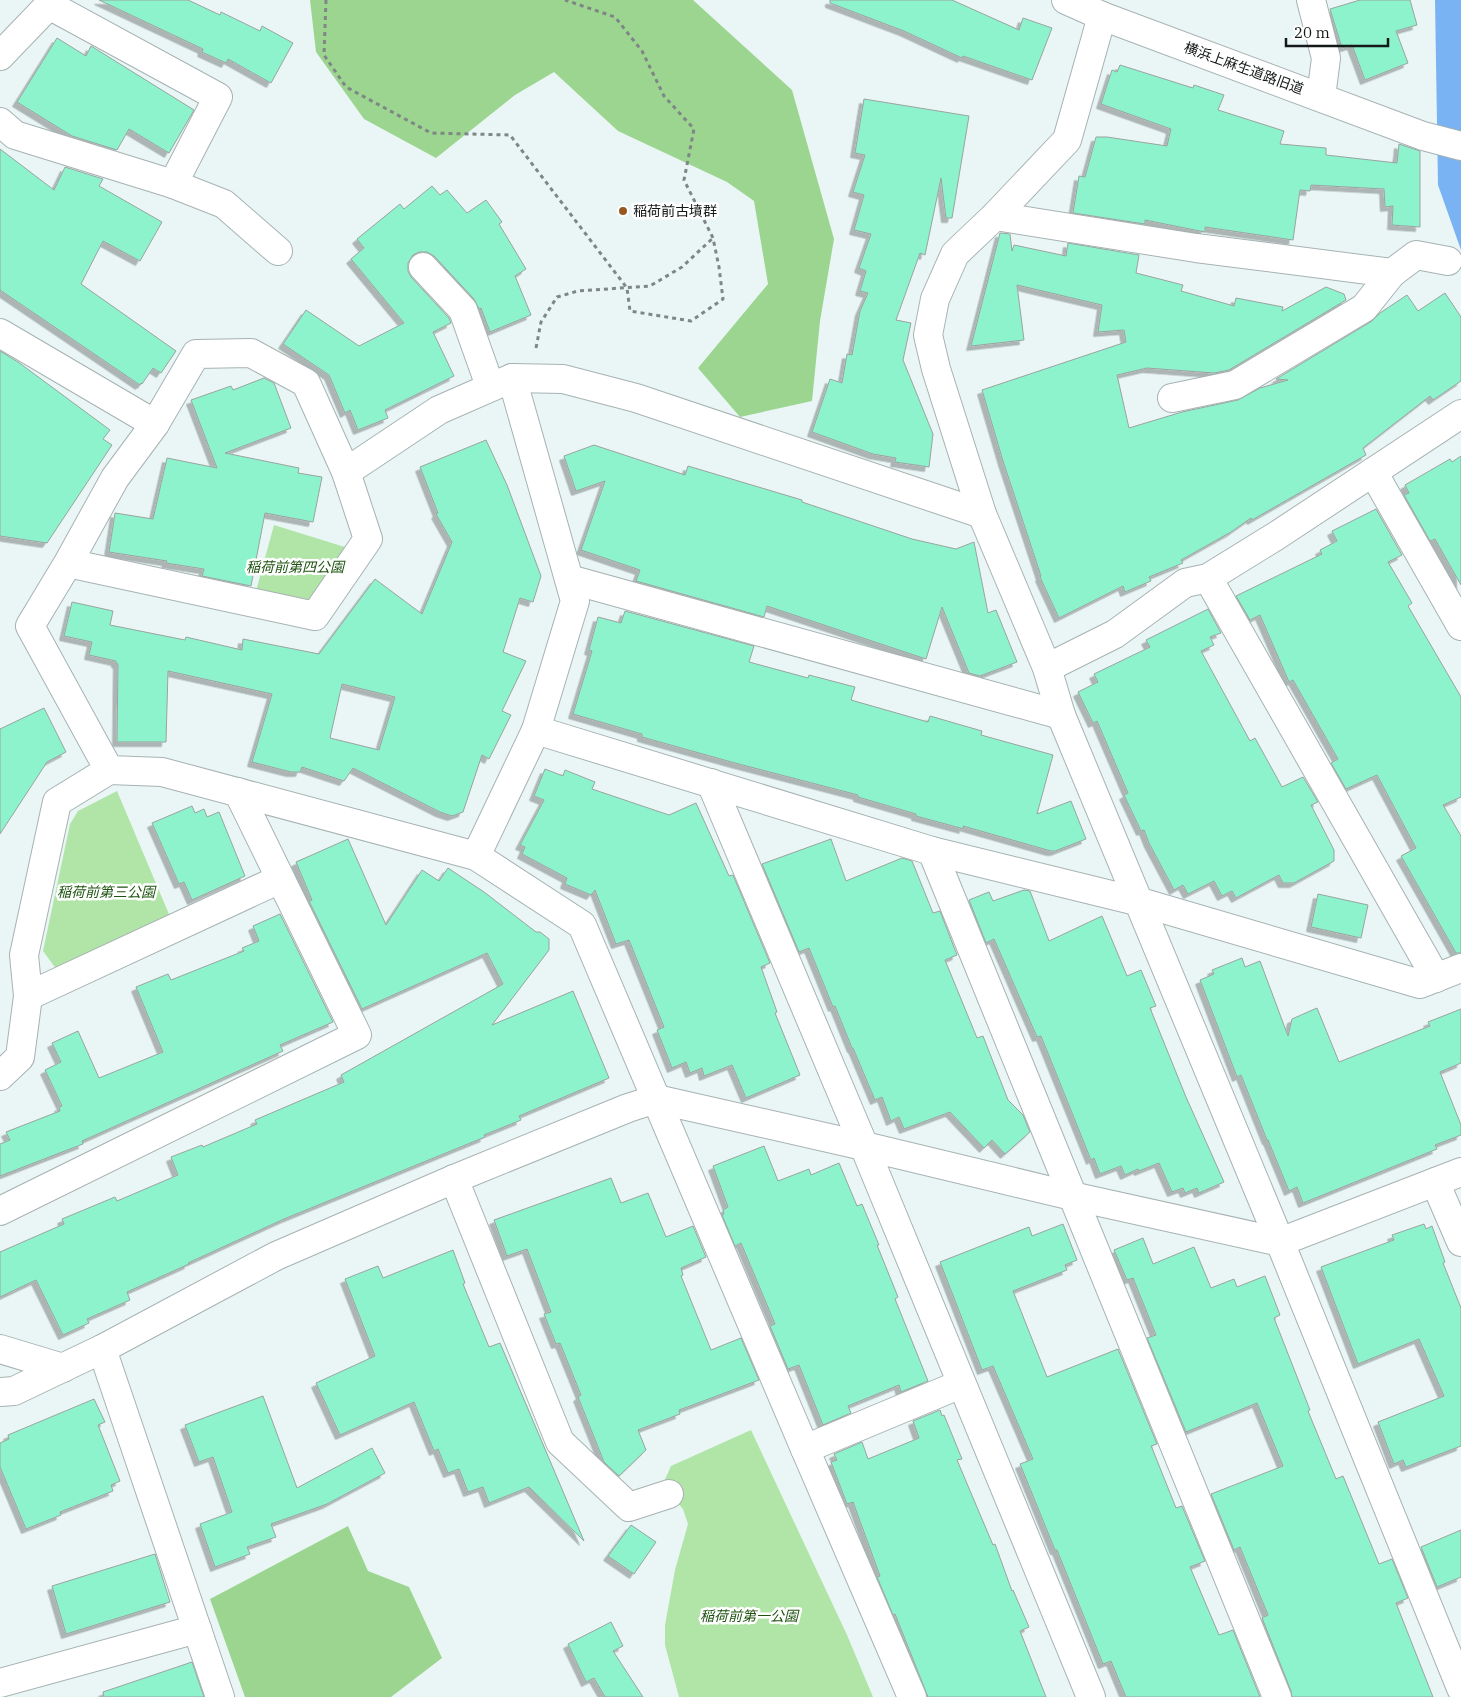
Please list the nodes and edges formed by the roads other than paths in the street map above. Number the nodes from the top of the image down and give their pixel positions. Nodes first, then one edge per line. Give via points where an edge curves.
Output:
1 (1066, 0) edge
2 (1311, 0) edge
3 (1102, 16) junction
4 (0, 56) edge
5 (1321, 97) junction
6 (0, 122) edge
7 (1461, 146) edge
8 (173, 184) junction
9 (995, 216) junction
10 (278, 251) dead end
11 (1448, 261) dead end
12 (423, 268) dead end
13 (1392, 273) junction
14 (0, 333) edge
15 (512, 380) junction
16 (1172, 398) dead end
17 (1461, 414) edge
18 (155, 424) junction
19 (346, 472) junction
20 (1373, 472) junction
21 (982, 514) junction
22 (68, 563) junction
23 (1208, 578) junction
24 (568, 579) junction
25 (1461, 626) edge
26 (1047, 668) junction
27 (1061, 716) junction
28 (536, 730) junction
29 (109, 770) junction
30 (711, 783) junction
31 (238, 792) junction
32 (932, 851) junction
33 (476, 856) junction
34 (280, 879) junction
35 (1140, 902) junction
36 (1461, 968) edge
37 (1436, 978) junction
38 (28, 996) junction
39 (0, 1076) edge
40 (656, 1099) junction
41 (864, 1146) junction
42 (1461, 1172) edge
43 (454, 1179) junction
44 (1435, 1182) junction
45 (1072, 1196) junction
46 (0, 1211) edge
47 (1280, 1242) junction
48 (1461, 1242) edge
49 (0, 1349) edge
50 (102, 1349) junction
51 (63, 1368) junction
52 (961, 1384) junction
53 (0, 1392) edge
54 (804, 1449) junction
55 (669, 1494) dead end
56 (197, 1629) junction
57 (0, 1683) edge
58 (1461, 1688) edge
59 (220, 1697) edge
60 (912, 1697) edge
61 (1091, 1697) edge
62 (1277, 1697) edge

1 - 3 street, 横浜上麻生道路旧道
2 - 5 street via 1326,58
3 - 5 street, 横浜上麻生道路旧道
3 - 9 street via 1067,140
4 - 8 street via 49,5 218,97
5 - 7 street, 横浜上麻生道路旧道 via 1422,136
6 - 8 street via 15,134
8 - 10 street via 224,204
9 - 13 street via 1196,248
9 - 21 street via 955,254 935,299 928,335
11 - 13 street via 1416,255
12 - 15 street via 463,310
13 - 16 street via 1364,308 1235,384
14 - 18 street
15 - 19 street via 439,410
15 - 21 street via 563,379 636,398
15 - 24 street
17 - 20 street
18 - 19 street via 196,354 251,354 306,383
18 - 22 street via 115,478
19 - 22 street via 368,539 315,616
20 - 23 street
20 - 25 street
21 - 26 street
22 - 29 street via 30,626
23 - 26 street via 1185,583 1115,634
23 - 37 street
24 - 27 street
24 - 28 street via 575,601
26 - 27 street
27 - 35 street
28 - 30 street
28 - 33 street
29 - 31 street via 162,772
29 - 38 street via 57,802 24,955
30 - 32 street
30 - 41 street
31 - 33 street
31 - 34 street
32 - 35 street
32 - 45 street
33 - 40 street via 582,925
34 - 38 street
34 - 46 street via 357,1035
35 - 37 street via 1420,984
35 - 47 street
36 - 37 street
38 - 39 street via 20,1057
40 - 41 street
40 - 43 street
40 - 54 street
41 - 45 street
41 - 52 street
42 - 44 street
43 - 50 street via 276,1256
43 - 55 street via 560,1442 629,1507
44 - 47 street
44 - 48 street
45 - 47 street
45 - 62 street
47 - 58 street
49 - 51 street
50 - 51 street
50 - 56 street
51 - 53 street via 14,1391
52 - 54 street
52 - 61 street
54 - 60 street
56 - 57 street
56 - 59 street

